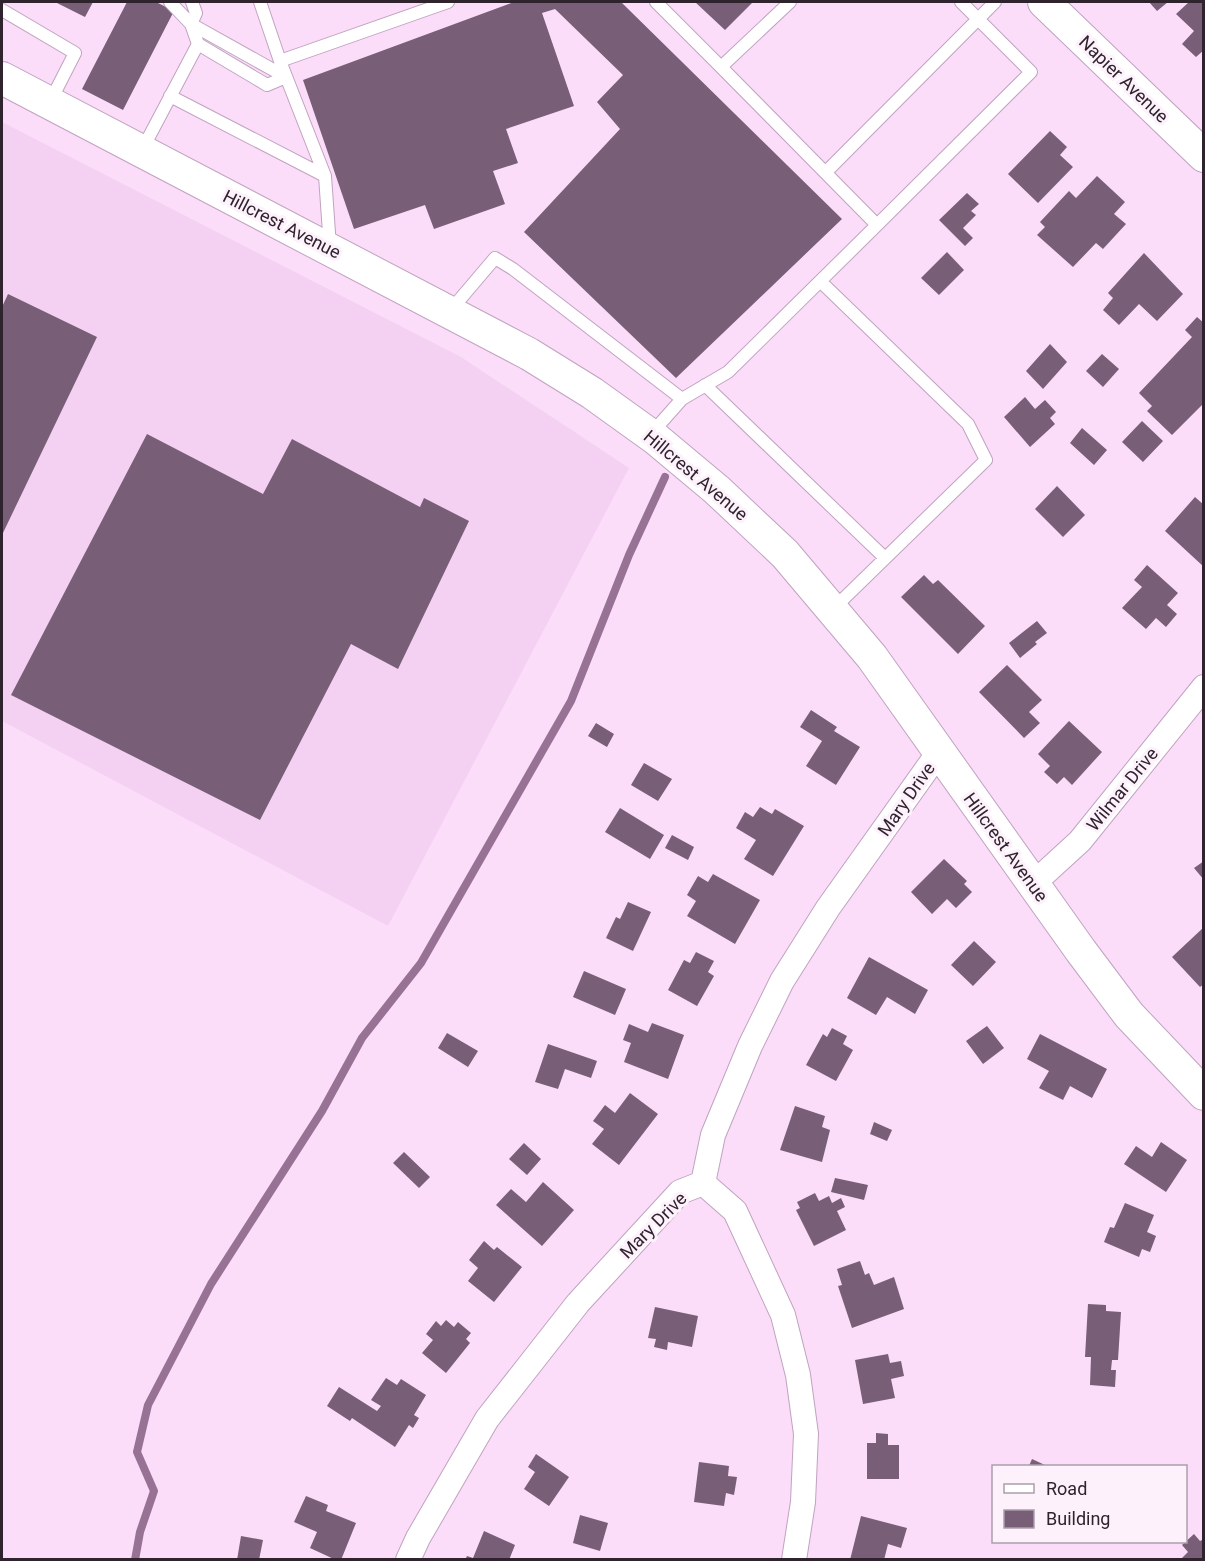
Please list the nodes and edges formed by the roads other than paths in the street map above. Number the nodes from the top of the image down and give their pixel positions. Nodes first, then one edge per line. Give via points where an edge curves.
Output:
1 (170, 2) edge
2 (192, 2) edge
3 (260, 2) edge
4 (448, 2) edge
5 (656, 2) edge
6 (790, 2) edge
7 (961, 2) edge
8 (995, 2) edge
9 (1044, 2) edge
10 (432, 4) edge
11 (2, 10) edge
12 (978, 19) junction
13 (191, 24) junction
14 (198, 44) junction
15 (280, 61) junction
16 (721, 67) junction
17 (286, 77) junction
18 (2, 78) edge
19 (170, 96) junction
20 (50, 103) junction
21 (142, 151) junction
22 (1203, 156) edge
23 (826, 172) junction
24 (325, 176) junction
25 (877, 225) junction
26 (330, 249) junction
27 (820, 281) junction
28 (449, 312) junction
29 (705, 386) junction
30 (682, 399) junction
31 (650, 435) junction
32 (885, 558) junction
33 (832, 610) junction
34 (1203, 687) edge
35 (939, 752) junction
36 (1033, 884) junction
37 (1203, 1094) edge
38 (703, 1183) junction
39 (408, 1560) edge
40 (794, 1560) edge

1 - 13 lane
2 - 13 lane via 196,13
3 - 15 lane
4 - 10 lane
5 - 16 lane
6 - 16 lane
7 - 12 lane
8 - 12 lane
9 - 22 street, Napier Avenue
10 - 15 lane
11 - 20 lane via 75,53
12 - 23 lane
12 - 25 lane via 1031,72
13 - 14 lane
13 - 17 lane
14 - 17 lane via 267,85
14 - 19 lane
15 - 17 lane
16 - 23 lane
17 - 24 lane
18 - 20 street, Hillcrest Avenue
19 - 21 lane
19 - 24 lane
20 - 21 street, Hillcrest Avenue
21 - 26 street, Hillcrest Avenue
23 - 25 lane
24 - 26 lane
25 - 27 lane
26 - 28 street, Hillcrest Avenue
27 - 29 lane via 728,372
27 - 32 lane via 968,424 986,460
28 - 30 lane via 495,258
28 - 31 street, Hillcrest Avenue via 529,354
29 - 30 lane
29 - 32 lane
30 - 31 lane
31 - 33 street, Hillcrest Avenue via 717,490 785,554
32 - 33 lane
33 - 35 street, Hillcrest Avenue via 872,657
34 - 36 street, Wilmar Drive via 1080,841
35 - 36 street, Hillcrest Avenue
35 - 38 street, Mary Drive via 828,908 782,981 712,1135
36 - 37 street, Hillcrest Avenue via 1129,1015
38 - 39 street, Mary Drive via 680,1192 578,1303 487,1419
38 - 40 street via 735,1211 783,1315 798,1375 806,1434 803,1502

